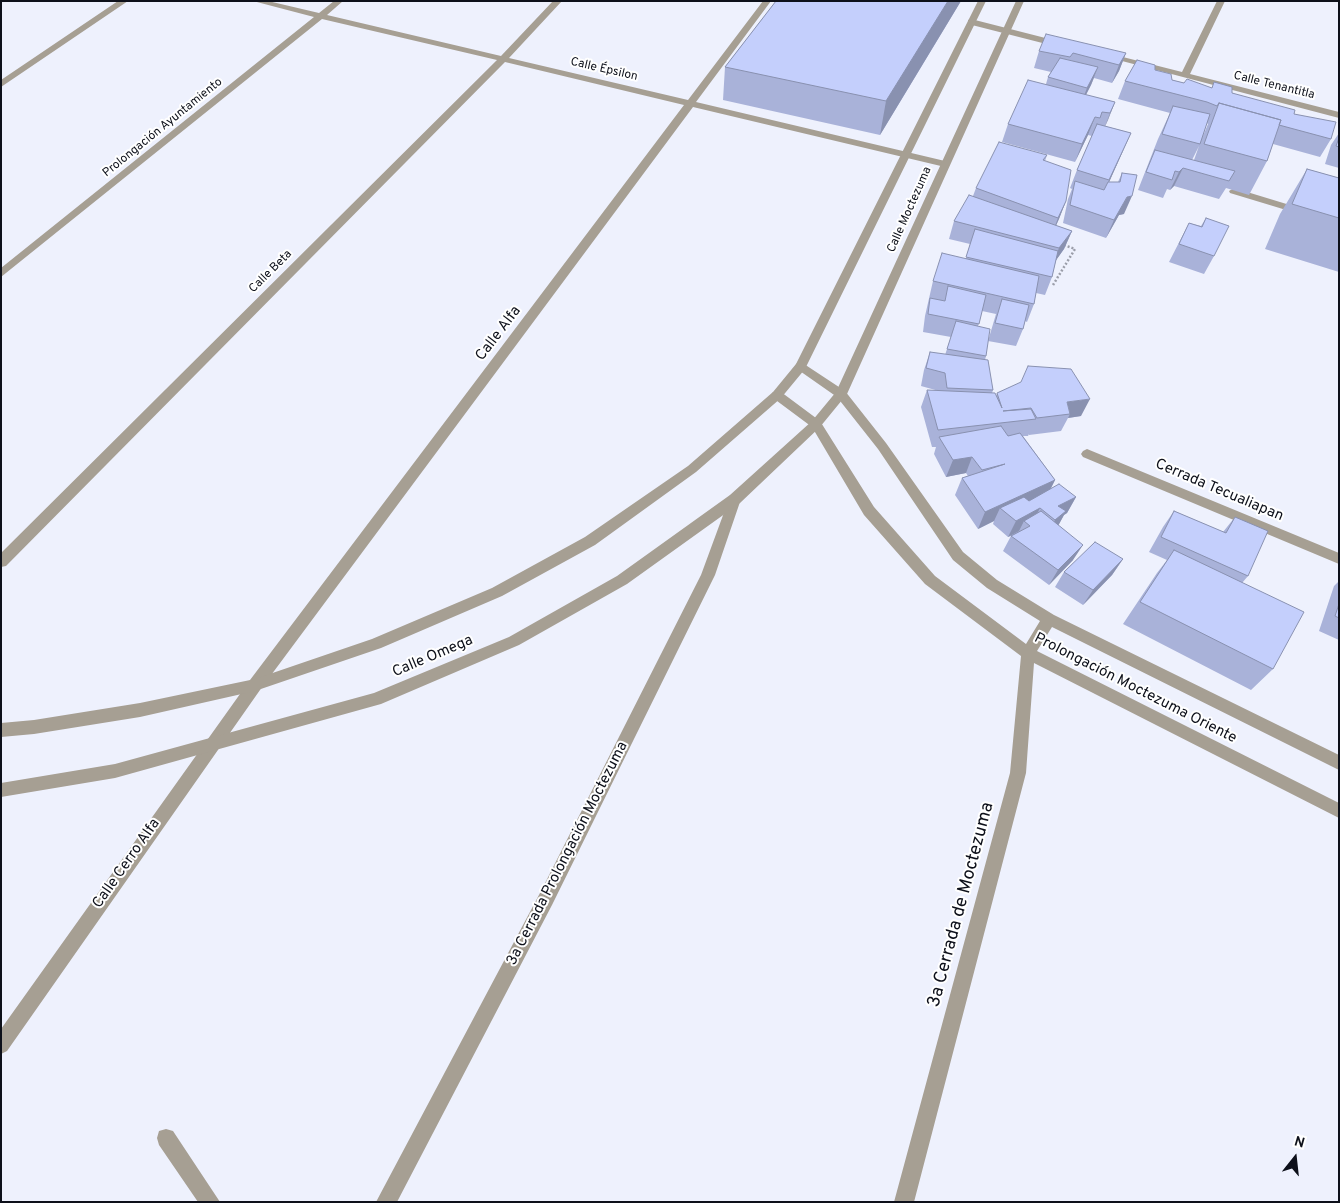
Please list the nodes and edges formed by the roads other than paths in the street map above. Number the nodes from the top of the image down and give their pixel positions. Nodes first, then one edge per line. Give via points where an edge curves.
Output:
1 (124, 1) edge
2 (257, 1) edge
3 (340, 1) edge
4 (558, 1) edge
5 (767, 1) edge
6 (982, 1) edge
7 (1020, 1) edge
8 (1221, 1) edge
9 (321, 16) junction
10 (971, 22) junction
11 (1006, 31) junction
12 (1072, 48) edge
13 (1100, 55) edge
14 (503, 59) junction
15 (1185, 76) junction
16 (1, 84) edge
17 (692, 104) junction
18 (1339, 115) edge
19 (904, 154) junction
20 (945, 164) junction
21 (1234, 192) edge
22 (1339, 223) edge
23 (1, 274) edge
24 (801, 366) junction
25 (841, 394) junction
26 (777, 395) junction
27 (816, 424) junction
28 (1087, 454) dead end
29 (735, 499) junction
30 (1339, 559) edge
31 (1, 562) edge
32 (1049, 618) junction
33 (1028, 653) junction
34 (255, 685) junction
35 (1, 730) edge
36 (211, 746) junction
37 (1339, 764) edge
38 (1, 790) edge
39 (1339, 811) edge
40 (1, 1045) edge
41 (166, 1138) dead end
42 (210, 1202) edge
43 (386, 1202) edge
44 (904, 1202) edge

1 - 16 street
2 - 9 street, Calle Épsilon
3 - 9 street, Prolongación Ayuntamiento
4 - 14 street, Calle Beta
5 - 17 street, Calle Alfa
6 - 10 street, Calle Moctezuma
7 - 11 street, Calle Moctezuma
8 - 15 street
9 - 14 street, Calle Épsilon
9 - 23 street, Prolongación Ayuntamiento
10 - 11 street
10 - 19 street, Calle Moctezuma
11 - 12 street
11 - 20 street, Calle Moctezuma
13 - 15 street, Calle Tenantitla
14 - 17 street, Calle Épsilon
14 - 31 street, Calle Beta
15 - 18 street, Calle Tenantitla
17 - 19 street, Calle Épsilon
17 - 34 street, Calle Alfa
19 - 20 street, Calle Épsilon
19 - 24 street, Calle Moctezuma
20 - 25 street, Calle Moctezuma
21 - 22 street
24 - 25 street, Prolongación Moctezuma Oriente
24 - 26 street, Calle Moctezuma
25 - 27 street, Calle Moctezuma
25 - 32 street, Prolongación Moctezuma Oriente via 882,446 958,556 992,584
26 - 27 street, Prolongación Moctezuma Oriente
26 - 34 street via 692,469 590,542 496,592 376,644
27 - 29 street, Calle Omega
27 - 33 street, Prolongación Moctezuma Oriente via 869,511 930,580
28 - 30 street, Cerrada Tecualiapan
29 - 36 street, Calle Omega via 622,580 514,641 376,699
29 - 43 street, 3a Cerrada Prolongación Moctezuma via 708,576 546,899
32 - 33 street, 3a Cerrada de Moctezuma
32 - 37 street, Prolongación Moctezuma Oriente
33 - 39 street, Prolongación Moctezuma Oriente
33 - 44 street, 3a Cerrada de Moctezuma via 1018,773
34 - 35 street via 140,710
34 - 36 street, Calle Cerro Alfa
36 - 38 street, Calle Omega via 116,771
36 - 40 street, Calle Cerro Alfa
41 - 42 street

